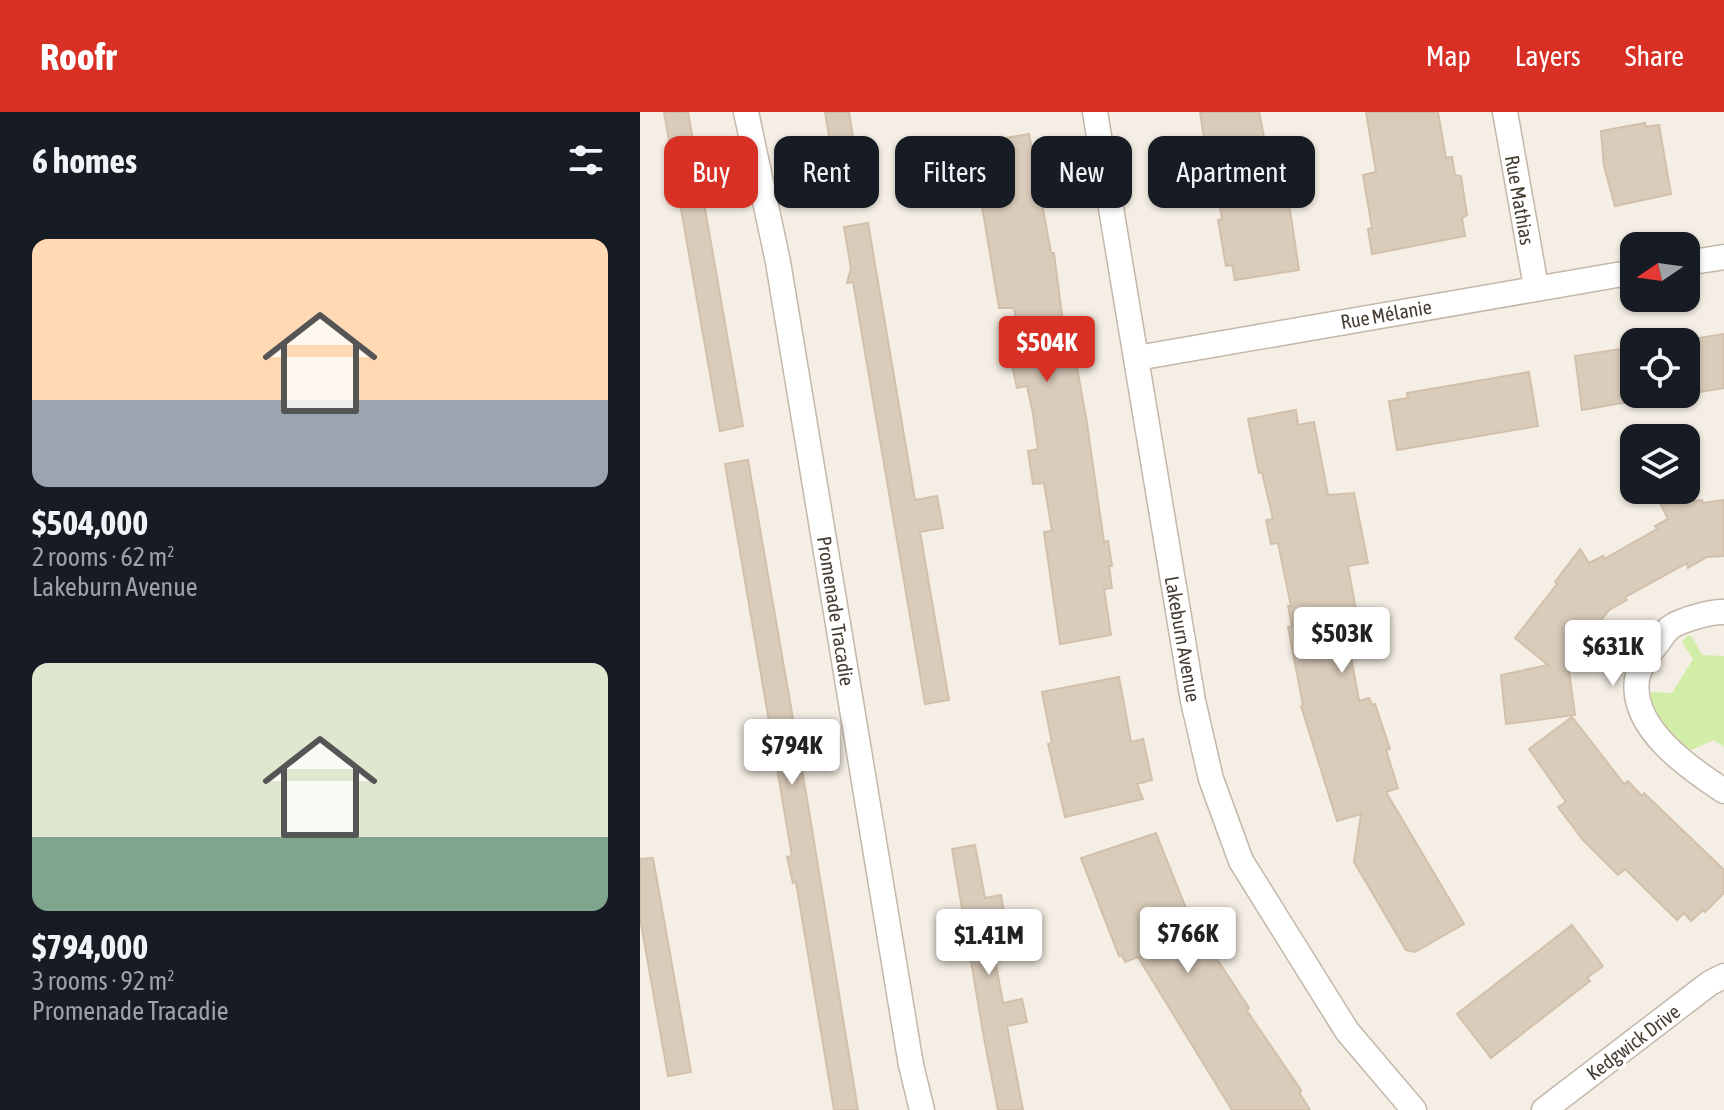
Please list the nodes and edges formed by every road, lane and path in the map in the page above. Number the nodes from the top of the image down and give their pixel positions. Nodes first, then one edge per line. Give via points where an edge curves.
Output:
1 (746, 112) edge
2 (1095, 112) edge
3 (1505, 112) edge
4 (1724, 257) edge
5 (1700, 261) edge
6 (1620, 274) edge
7 (1536, 287) junction
8 (1137, 358) junction
9 (1724, 612) edge
10 (1724, 791) edge
11 (1724, 976) edge
12 (922, 1110) edge
13 (1414, 1110) edge
14 (1544, 1110) edge

1 - 12 street, Promenade Tracadie via 778,262
2 - 8 street, Lakeburn Avenue
3 - 7 street, Rue Mathias
4 - 5 street
6 - 7 street, Rue Mélanie
7 - 8 street, Rue Mélanie
8 - 13 street, Lakeburn Avenue via 1193,701 1211,779 1241,861 1347,1031
9 - 10 street via 1670,627 1643,662 1637,696 1652,731 1681,762
11 - 14 street, Kedgwick Drive

